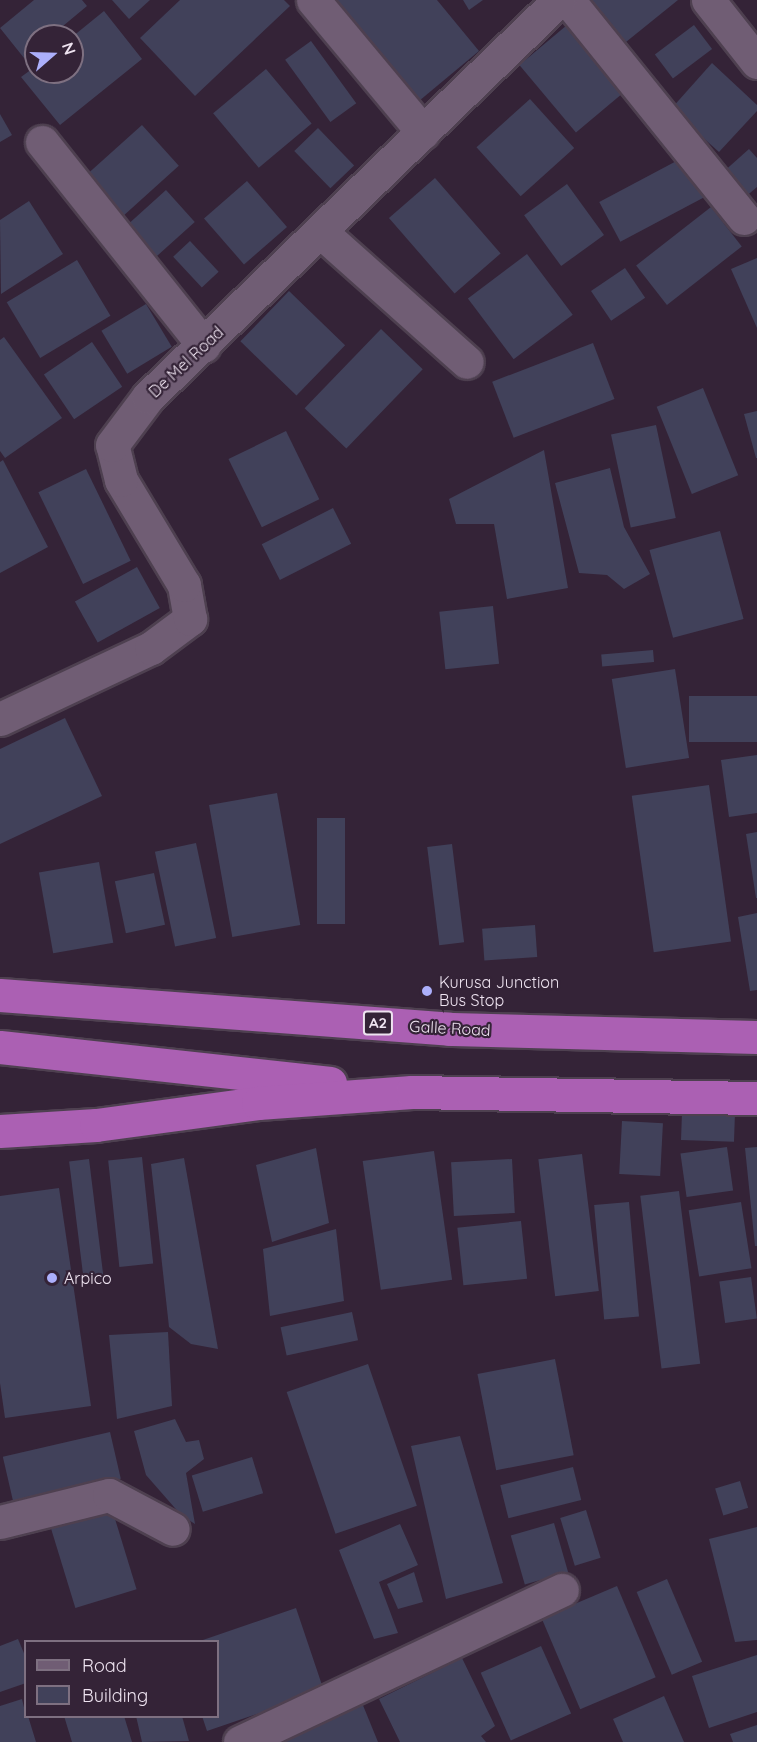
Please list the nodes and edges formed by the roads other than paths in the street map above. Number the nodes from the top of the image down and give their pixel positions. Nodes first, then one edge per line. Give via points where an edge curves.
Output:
1 (313, 0) edge
2 (559, 0) edge
3 (568, 0) edge
4 (708, 0) edge
5 (757, 62) edge
6 (423, 132) junction
7 (42, 142) dead end
8 (744, 218) dead end
9 (321, 232) junction
10 (204, 346) junction
11 (467, 362) dead end
12 (0, 719) edge
13 (0, 994) edge
14 (757, 1037) edge
15 (0, 1047) edge
16 (412, 1092) junction
17 (757, 1098) edge
18 (0, 1131) edge
19 (0, 1522) edge
20 (173, 1529) dead end
21 (562, 1590) dead end
22 (240, 1742) edge

1 - 6 street
2 - 6 street, De Mel Road
3 - 8 street
4 - 5 street
6 - 9 street, De Mel Road
7 - 10 street
9 - 10 street, De Mel Road
9 - 11 street
10 - 12 street, De Mel Road via 148,397 112,445 121,480 184,585 190,619 151,648
13 - 14 highway, Galle Road / A2 via 450,1029
15 - 16 highway
16 - 17 highway
16 - 18 highway via 258,1103 96,1125
19 - 20 street via 110,1495
21 - 22 street

